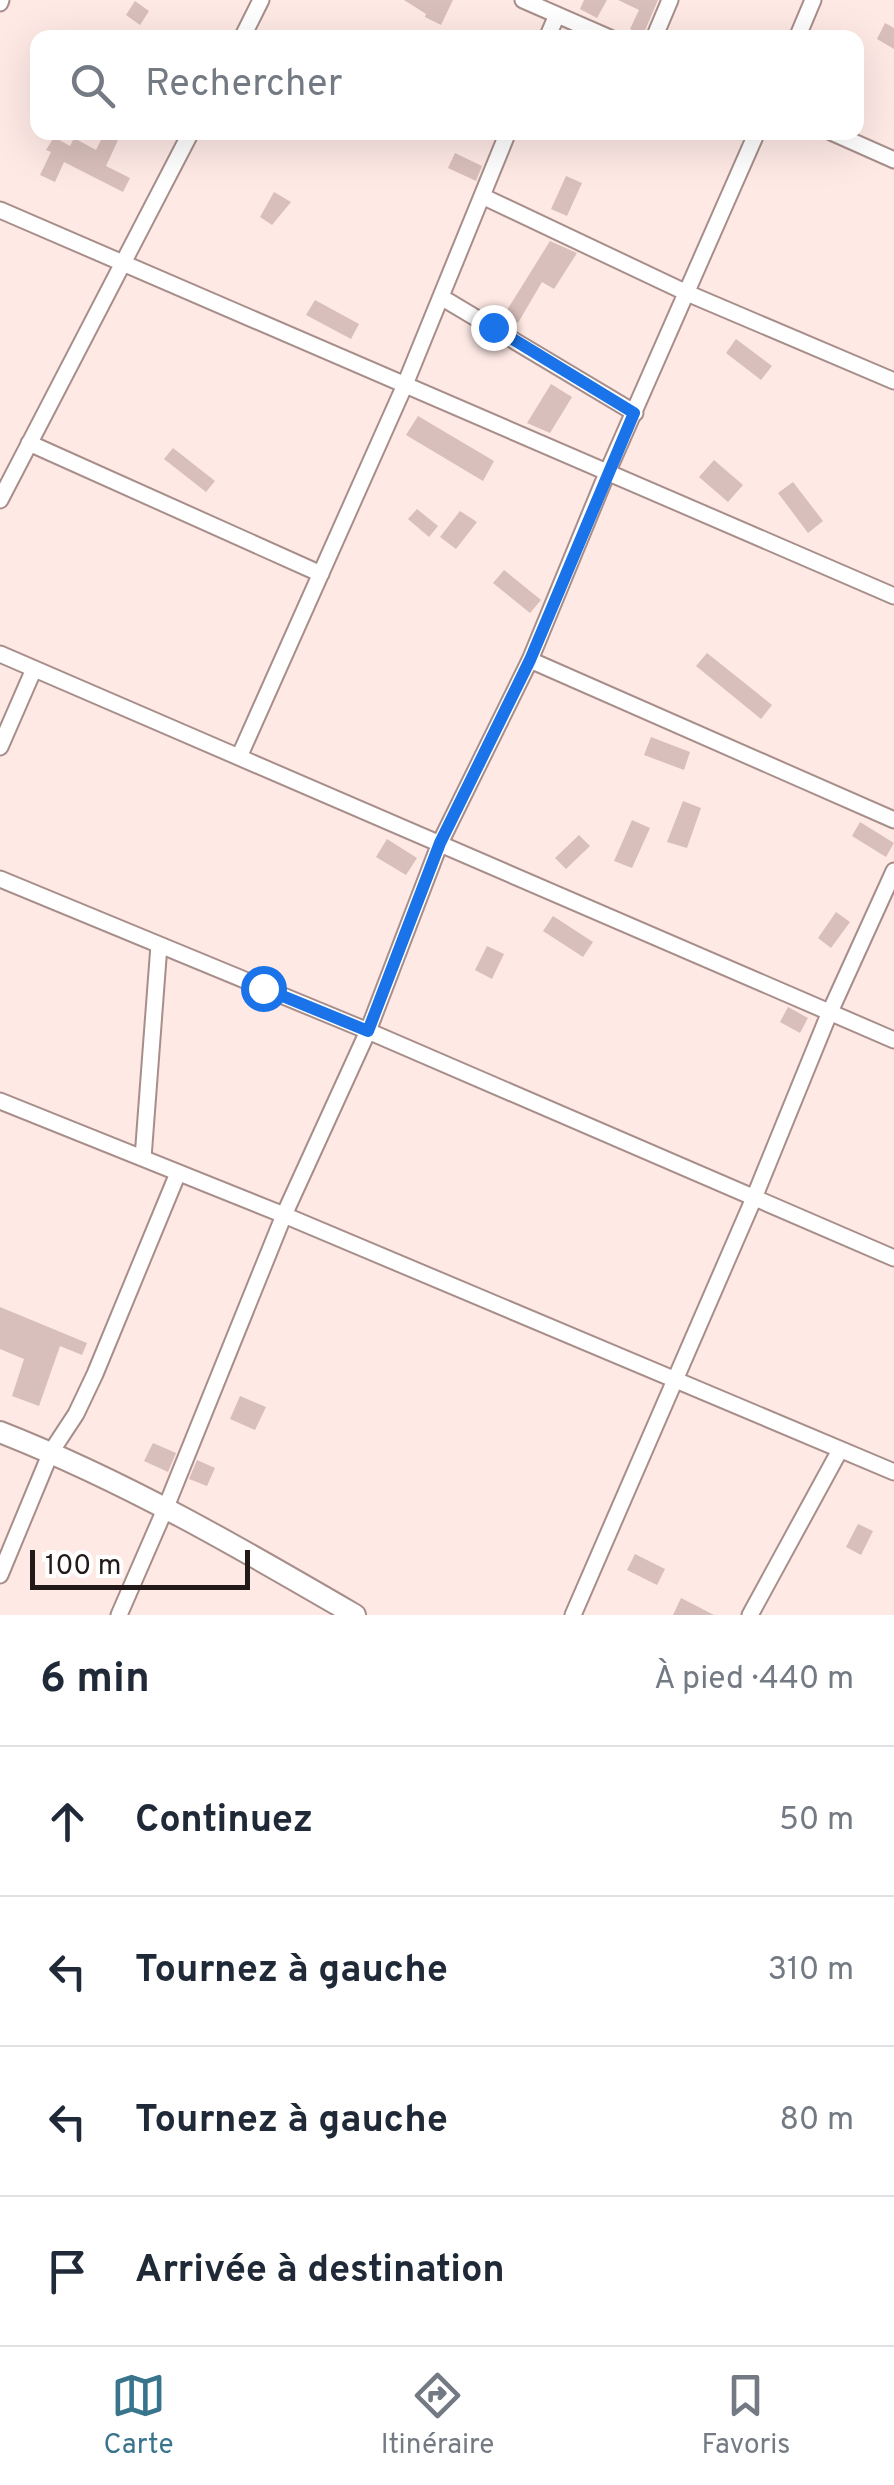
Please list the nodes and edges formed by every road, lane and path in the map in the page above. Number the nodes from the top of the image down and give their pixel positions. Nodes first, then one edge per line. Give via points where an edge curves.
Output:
1 (262, 0) edge
2 (670, 0) edge
3 (813, 0) edge
4 (533, 2) edge
5 (557, 15) junction
6 (246, 30) edge
7 (550, 30) edge
8 (592, 30) edge
9 (657, 30) edge
10 (800, 30) edge
11 (187, 140) edge
12 (505, 140) edge
13 (753, 140) edge
14 (848, 140) edge
15 (894, 160) edge
16 (482, 196) junction
17 (0, 210) edge
18 (122, 262) junction
19 (687, 293) junction
20 (441, 297) junction
21 (894, 382) edge
22 (404, 387) junction
23 (634, 413) junction
24 (29, 443) junction
25 (607, 472) junction
26 (0, 500) edge
27 (322, 574) junction
28 (894, 596) edge
29 (0, 654) edge
30 (530, 660) junction
31 (34, 669) junction
32 (0, 747) edge
33 (240, 757) junction
34 (894, 820) edge
35 (440, 843) junction
36 (894, 871) edge
37 (0, 879) edge
38 (159, 945) junction
39 (829, 1014) junction
40 (368, 1031) junction
41 (894, 1040) edge
42 (0, 1102) edge
43 (143, 1158) junction
44 (178, 1172) junction
45 (754, 1198) junction
46 (284, 1215) junction
47 (894, 1258) edge
48 (674, 1382) junction
49 (0, 1432) edge
50 (840, 1450) junction
51 (51, 1452) junction
52 (894, 1472) edge
53 (166, 1507) junction
54 (6, 1539) edge
55 (0, 1575) edge
56 (119, 1615) edge
57 (355, 1615) edge
58 (573, 1615) edge
59 (750, 1615) edge

1 - 6 street
2 - 9 street
3 - 10 street
4 - 5 street
5 - 7 street
5 - 8 street
11 - 18 street
12 - 16 street
13 - 19 street
14 - 15 street
16 - 19 street
16 - 20 street
17 - 18 street
18 - 22 street
18 - 24 street
19 - 21 street
19 - 23 street
20 - 22 street
20 - 23 street
22 - 25 street
22 - 27 street
23 - 25 street
24 - 26 street
24 - 27 street
25 - 28 street
25 - 30 street
27 - 33 street
29 - 31 street
30 - 34 street
30 - 35 street
31 - 32 street
31 - 33 street
33 - 35 street
35 - 39 street
35 - 40 street
36 - 39 street
37 - 38 street
38 - 40 street
38 - 43 street
39 - 41 street
39 - 45 street
40 - 45 street
40 - 46 street
42 - 43 street
43 - 44 street
44 - 46 street
44 - 51 street via 95,1374
45 - 47 street
45 - 48 street
46 - 48 street
46 - 53 street
48 - 50 street
48 - 58 street
49 - 51 main road
50 - 52 street
50 - 59 street
51 - 53 main road
51 - 54 street
53 - 56 street
53 - 57 main road
54 - 55 street

